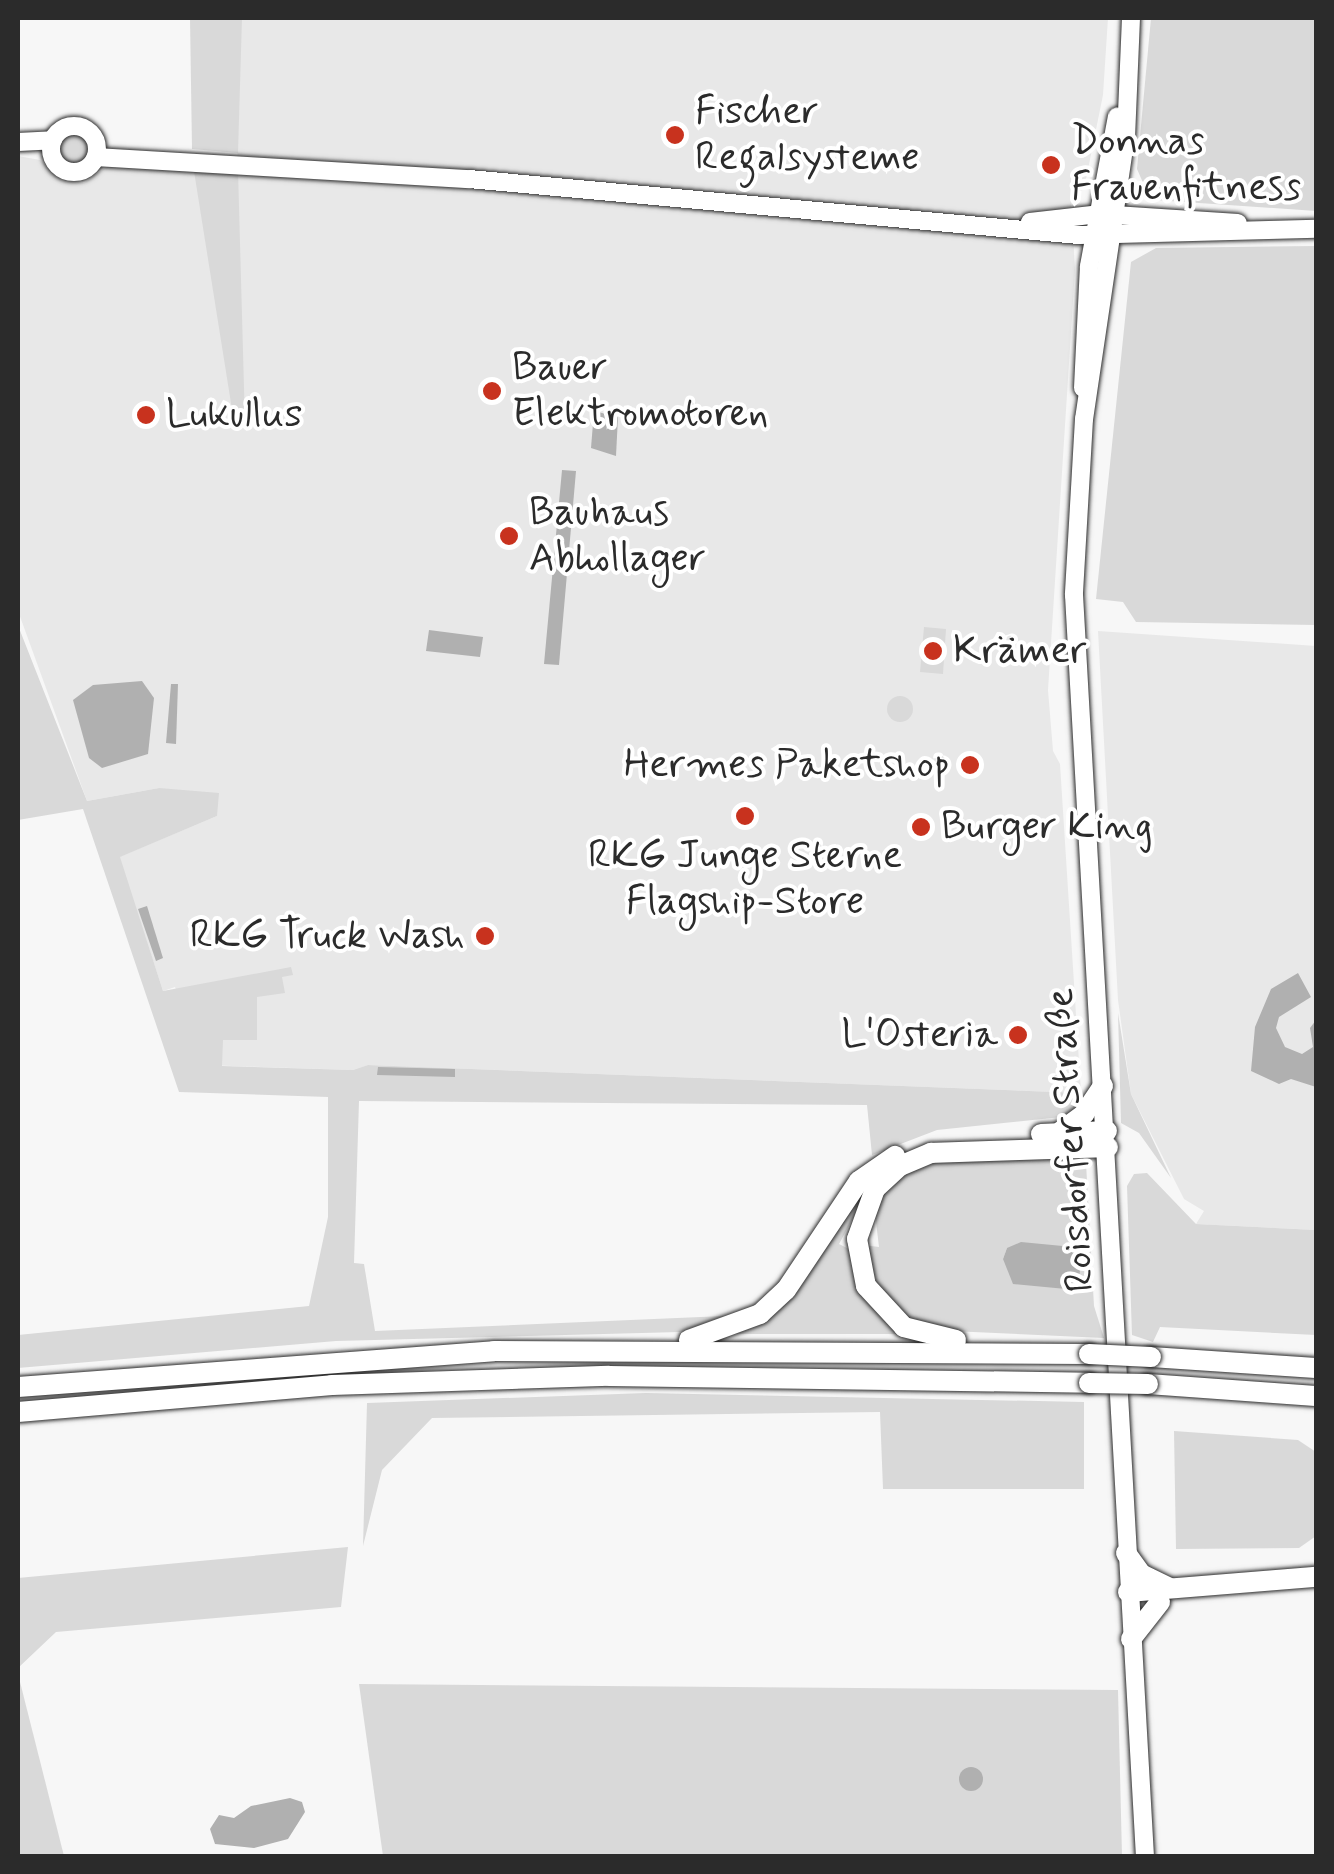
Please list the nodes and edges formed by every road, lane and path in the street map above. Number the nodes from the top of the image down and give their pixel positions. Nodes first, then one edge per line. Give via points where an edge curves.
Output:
1 (1130, 18) edge
2 (18, 145) edge
3 (52, 147) junction
4 (97, 151) junction
5 (1107, 215) junction
6 (1016, 225) junction
7 (1307, 229) edge
8 (1104, 235) junction
9 (1103, 1086) junction
10 (1057, 1133) junction
11 (1107, 1139) junction
12 (663, 1347) junction
13 (1042, 1351) junction
14 (1316, 1368) edge
15 (18, 1387) edge
16 (1228, 1390) junction
17 (1316, 1396) edge
18 (1316, 1409) edge
19 (18, 1412) edge
20 (1126, 1553) junction
21 (1316, 1577) edge
22 (1316, 1586) edge
23 (1166, 1595) junction
24 (1128, 1598) junction
25 (1130, 1639) junction
26 (1145, 1856) edge

1 - 5 main road, Roisdorfer Straße
2 - 3 main road
3 - 4 main road via 77,126
3 - 4 main road via 74,173
4 - 6 main road
5 - 6 main road
5 - 7 main road
5 - 8 main road, Roisdorfer Straße
6 - 8 main road
7 - 8 main road
8 - 9 main road, Roisdorfer Straße via 1082,359 1075,673
9 - 10 highway via 1084,1114
9 - 11 main road, Roisdorfer Straße
10 - 11 highway
10 - 12 highway via 935,1141 898,1154 860,1181 786,1290 760,1314
11 - 13 highway via 930,1154 886,1176 862,1214 858,1262 870,1294 894,1319 937,1338
11 - 20 main road, Roisdorfer Straße
12 - 13 highway
12 - 15 highway via 328,1359
13 - 14 highway, bridge
16 - 17 highway
16 - 18 highway
16 - 19 highway, bridge via 836,1375 332,1385
20 - 23 highway
20 - 24 main road, Roisdorfer Straße
21 - 23 highway
22 - 23 highway
23 - 24 highway
23 - 25 highway
24 - 25 main road, Roisdorfer Straße
25 - 26 main road, Roisdorfer Straße

